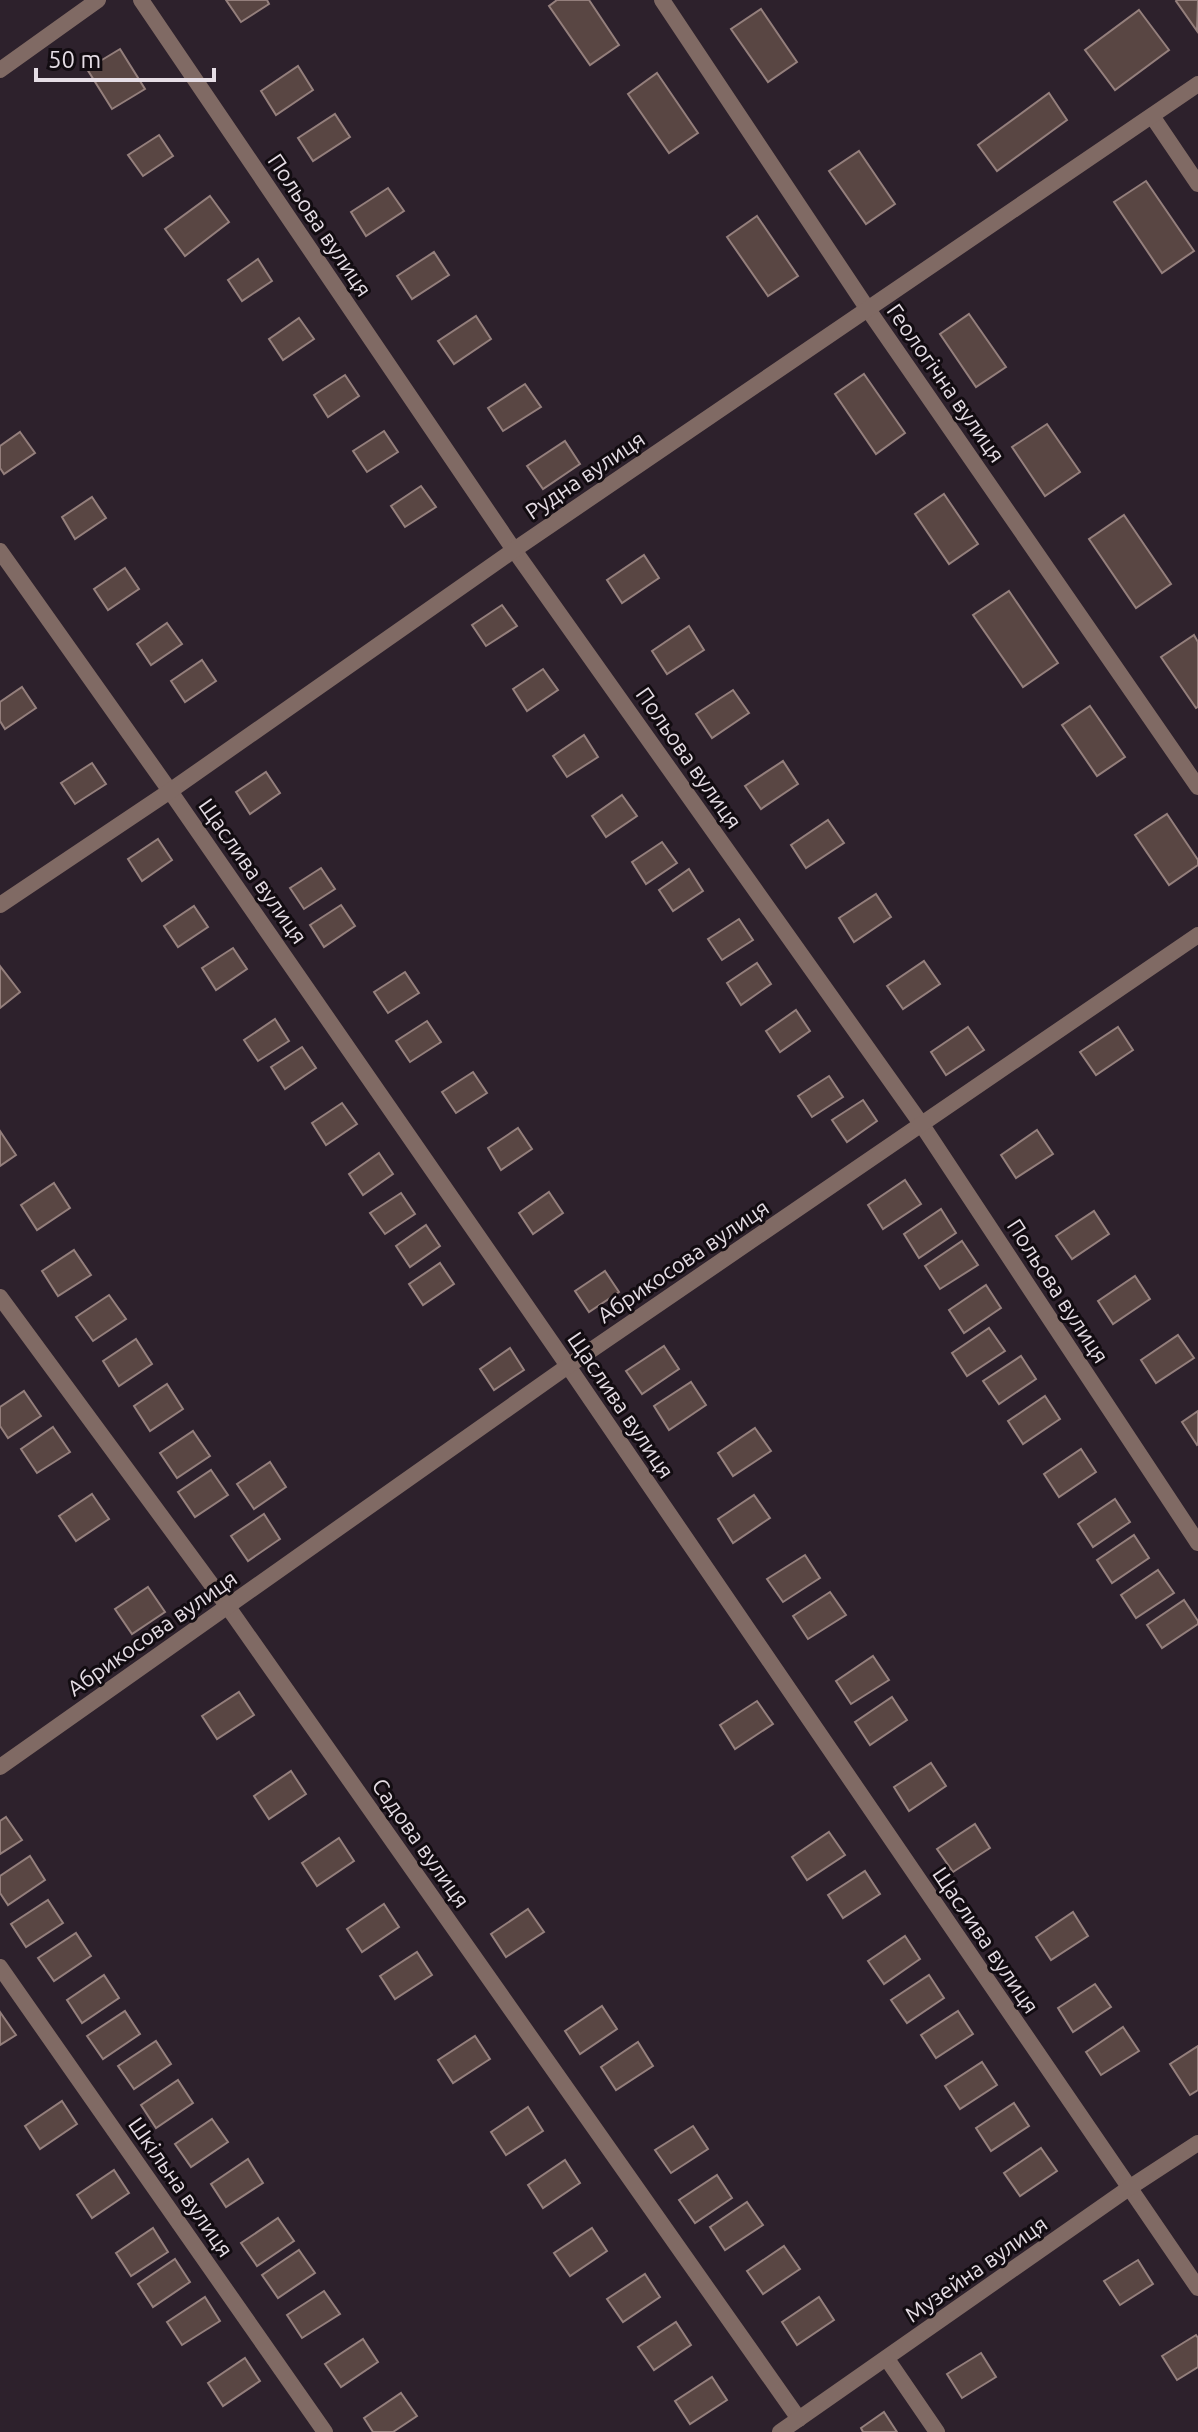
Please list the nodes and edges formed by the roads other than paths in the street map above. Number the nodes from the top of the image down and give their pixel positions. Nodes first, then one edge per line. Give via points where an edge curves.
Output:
1 (98, 0) edge
2 (141, 0) edge
3 (662, 0) edge
4 (0, 70) edge
5 (1198, 84) edge
6 (1152, 116) junction
7 (1198, 184) edge
8 (867, 308) junction
9 (514, 550) junction
10 (0, 551) edge
11 (1198, 787) edge
12 (170, 791) junction
13 (0, 905) edge
14 (1198, 935) edge
15 (922, 1125) junction
16 (0, 1297) edge
17 (568, 1366) junction
18 (1198, 1543) edge
19 (228, 1607) junction
20 (0, 1767) edge
21 (0, 1967) edge
22 (1198, 2143) edge
23 (1129, 2188) junction
24 (1198, 2288) edge
25 (887, 2359) junction
26 (799, 2419) junction
27 (325, 2432) edge
28 (780, 2432) edge
29 (937, 2432) edge

1 - 4 street
2 - 9 street, Польова вулиця
3 - 8 street, Геологічна вулиця
5 - 6 street, Рудна вулиця
6 - 7 street
6 - 8 street, Рудна вулиця
8 - 9 street, Рудна вулиця
8 - 11 street, Геологічна вулиця
9 - 12 street, Рудна вулиця
9 - 15 street, Польова вулиця
10 - 12 street, Щаслива вулиця
12 - 13 street, Рудна вулиця
12 - 17 street, Щаслива вулиця
14 - 15 street, Абрикосова вулиця
15 - 17 street, Абрикосова вулиця
15 - 18 street, Польова вулиця
16 - 19 street, Садова вулиця
17 - 19 street, Абрикосова вулиця
17 - 23 street, Щаслива вулиця
19 - 20 street, Абрикосова вулиця
19 - 26 street, Садова вулиця
21 - 27 street, Шкільна вулиця
22 - 23 street, Музейна вулиця
23 - 24 street, Щаслива вулиця
23 - 25 street, Музейна вулиця
25 - 26 street, Музейна вулиця
25 - 29 street
26 - 28 street, Музейна вулиця

